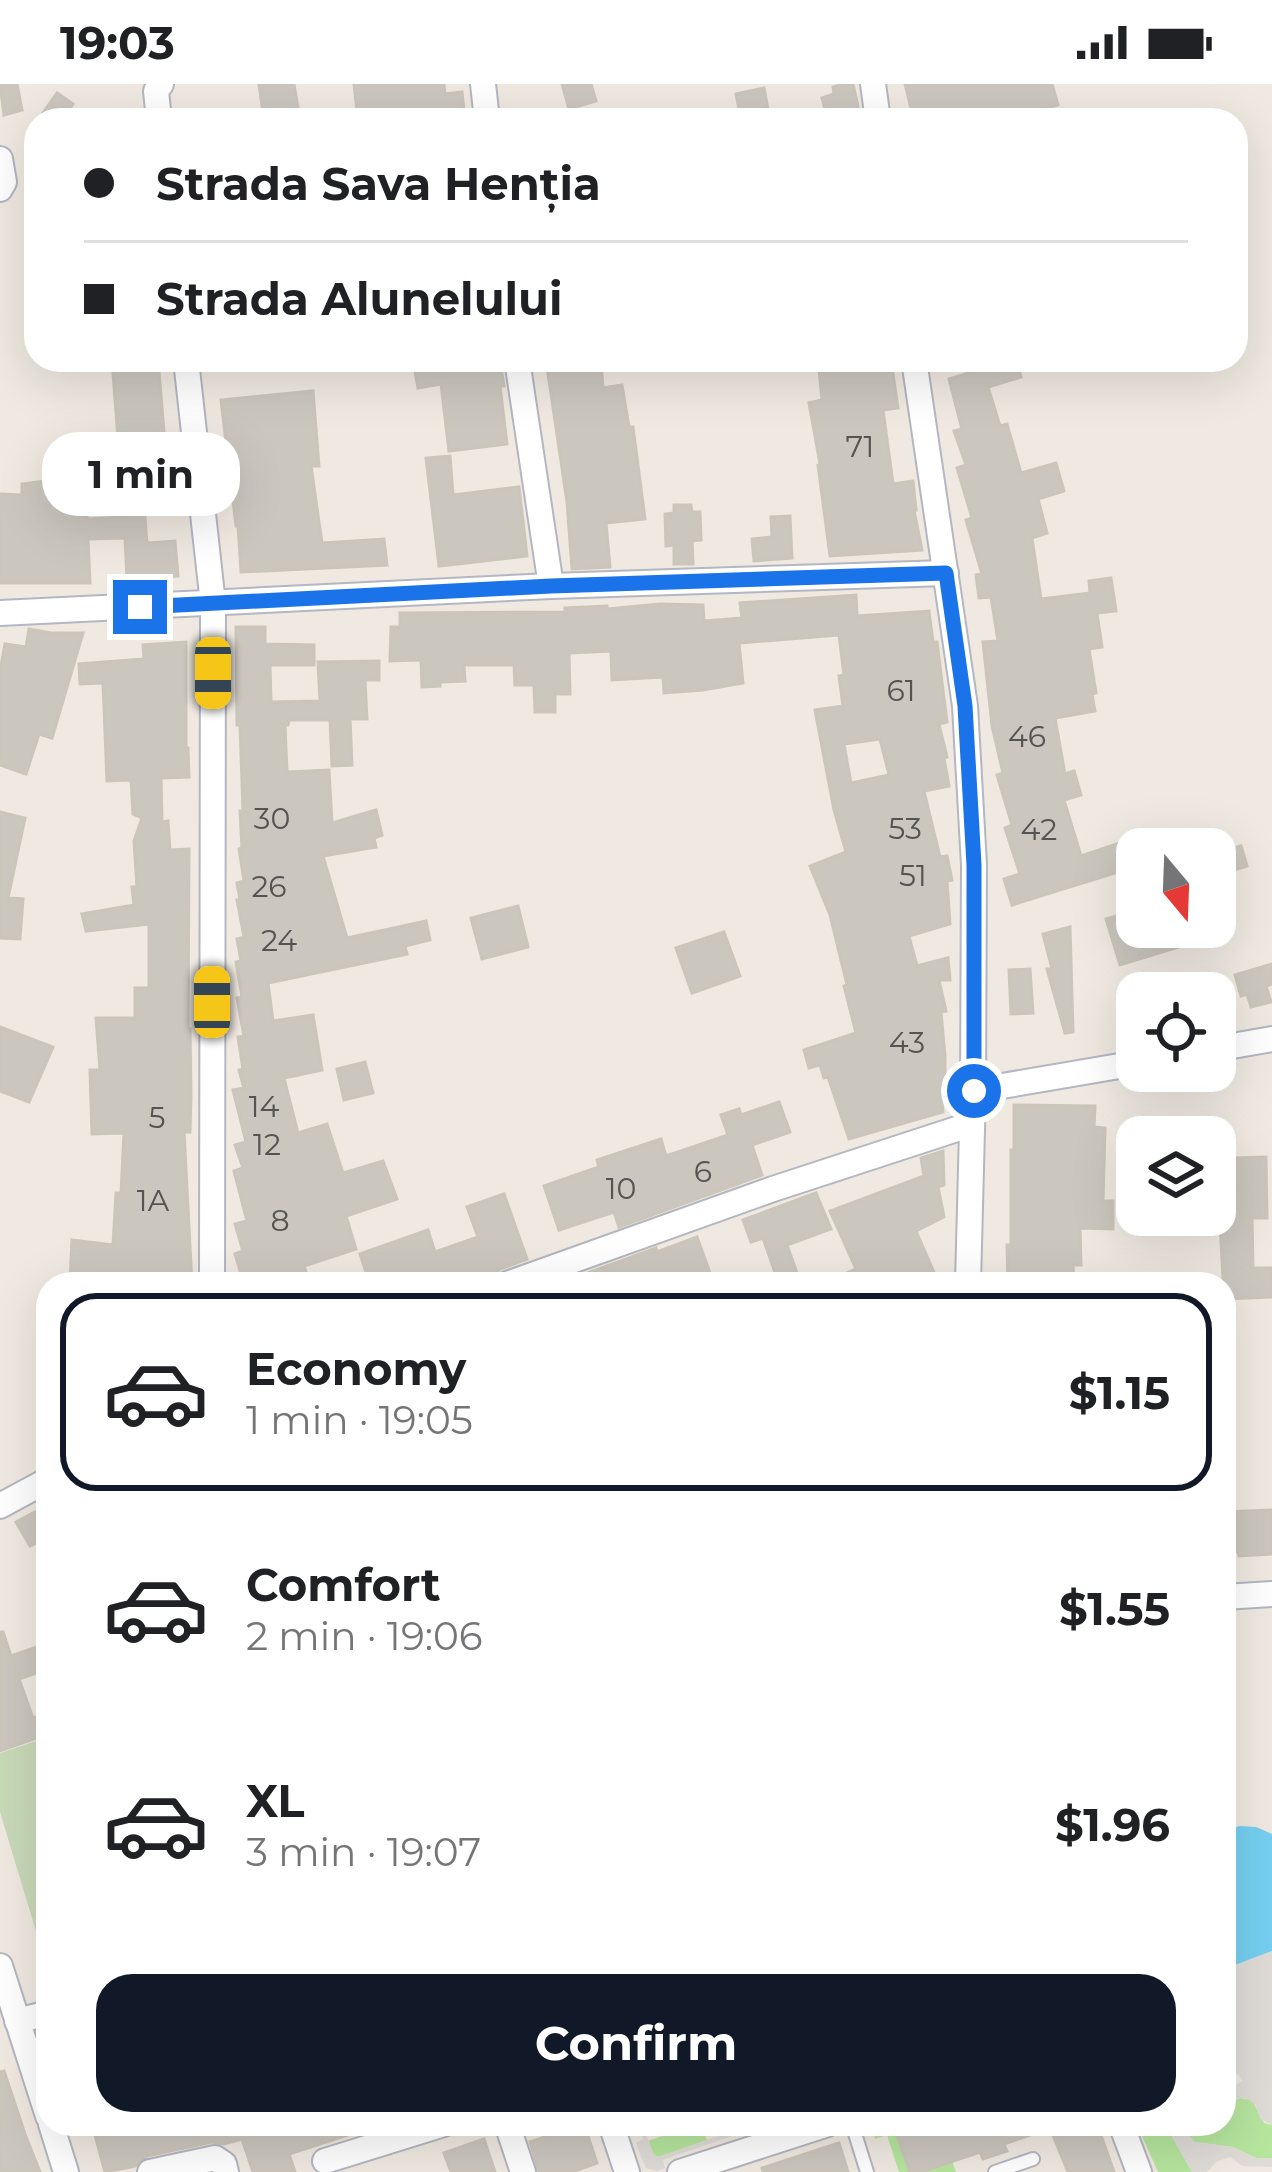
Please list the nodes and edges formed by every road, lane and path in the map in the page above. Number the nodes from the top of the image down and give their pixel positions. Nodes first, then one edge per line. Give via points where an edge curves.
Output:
1 (0, 159) edge
2 (1, 189) edge
3 (187, 372) edge
4 (519, 372) edge
5 (916, 372) edge
6 (946, 573) junction
7 (551, 586) junction
8 (213, 604) junction
9 (0, 613) edge
10 (1272, 1039) edge
11 (1236, 1045) edge
12 (1116, 1067) edge
13 (974, 1091) junction
14 (972, 1124) junction
15 (212, 1272) edge
16 (541, 1272) edge
17 (968, 1272) edge
18 (36, 1486) edge
19 (0, 1506) edge
20 (1272, 1594) edge
21 (1236, 1596) edge
22 (0, 1966) edge
23 (36, 2016) edge
24 (17, 2021) junction
25 (36, 2080) edge
26 (54, 2136) edge
27 (405, 2136) edge
28 (511, 2136) edge
29 (615, 2136) edge
30 (791, 2136) edge
31 (856, 2136) edge
32 (1126, 2136) edge
33 (1033, 2159) dead end
34 (325, 2161) dead end
35 (66, 2172) edge
36 (150, 2172) edge
37 (226, 2172) edge
38 (523, 2172) edge
39 (627, 2172) edge
40 (680, 2172) edge
41 (867, 2172) edge
42 (995, 2172) edge
43 (1139, 2172) edge

1 - 2 street
3 - 8 street
4 - 7 street
5 - 6 street
6 - 7 street
6 - 13 street via 965,706 974,865
7 - 8 street
8 - 9 street
8 - 15 street
10 - 11 street
12 - 13 street
13 - 14 street
14 - 16 street
14 - 17 street
18 - 19 street
20 - 21 street
22 - 24 street
23 - 24 street
24 - 25 street
26 - 35 street
27 - 34 street
28 - 38 street
29 - 39 street
30 - 40 street
31 - 41 lane
32 - 43 street
33 - 42 lane
36 - 37 street via 214,2158

